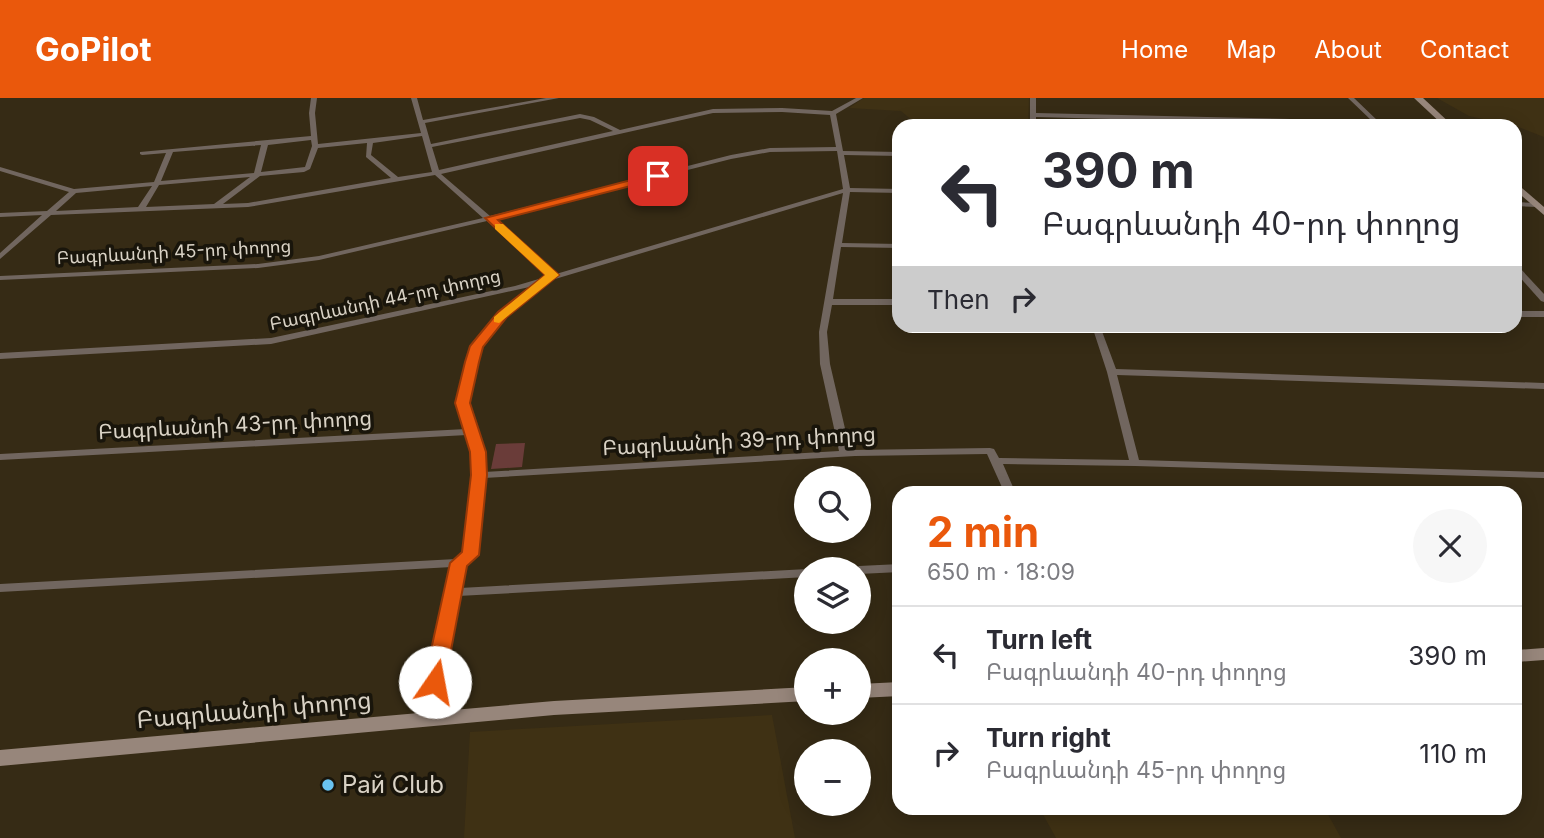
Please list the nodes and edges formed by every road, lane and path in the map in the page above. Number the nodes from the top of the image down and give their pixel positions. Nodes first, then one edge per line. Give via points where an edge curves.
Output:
1 (314, 98) edge
2 (414, 98) edge
3 (556, 98) edge
4 (860, 98) edge
5 (1033, 98) edge
6 (1351, 98) edge
7 (1418, 98) edge
8 (833, 113) junction
9 (1032, 115) junction
10 (1032, 119) edge
11 (1171, 119) edge
12 (1373, 119) edge
13 (1441, 119) edge
14 (422, 122) junction
15 (619, 132) junction
16 (425, 134) junction
17 (370, 141) junction
18 (315, 142) junction
19 (265, 143) junction
20 (429, 146) junction
21 (170, 151) junction
22 (841, 151) junction
23 (142, 153) dead end
24 (892, 154) edge
25 (0, 169) edge
26 (436, 173) junction
27 (257, 175) junction
28 (397, 179) junction
29 (157, 183) junction
30 (847, 190) junction
31 (74, 191) junction
32 (892, 191) edge
33 (1522, 192) edge
34 (216, 205) junction
35 (1522, 205) edge
36 (1540, 208) edge
37 (141, 209) junction
38 (48, 213) junction
39 (0, 215) edge
40 (490, 218) junction
41 (839, 245) junction
42 (892, 246) edge
43 (0, 257) edge
44 (553, 275) junction
45 (1522, 275) edge
46 (0, 278) edge
47 (1544, 299) edge
48 (828, 302) junction
49 (892, 302) edge
50 (1522, 314) edge
51 (1544, 314) edge
52 (1098, 333) edge
53 (0, 356) edge
54 (1112, 372) junction
55 (1544, 386) edge
56 (471, 432) junction
57 (845, 453) junction
58 (0, 457) edge
59 (996, 461) junction
60 (1135, 463) junction
61 (479, 475) junction
62 (1544, 475) edge
63 (1007, 486) edge
64 (459, 563) junction
65 (892, 568) edge
66 (871, 569) edge
67 (794, 574) edge
68 (0, 589) edge
69 (454, 592) junction
70 (1544, 654) edge
71 (1522, 656) edge
72 (892, 689) edge
73 (871, 690) edge
74 (794, 695) edge
75 (427, 719) junction
76 (0, 758) edge

1 - 18 street
2 - 14 street
3 - 14 street
4 - 8 street
5 - 9 street
6 - 12 street
7 - 13 main road
8 - 15 street via 723,110
8 - 22 street
9 - 10 street
9 - 11 street
14 - 16 street
15 - 20 street via 580,116
15 - 26 street
16 - 17 street
16 - 20 street
17 - 18 street
17 - 28 street via 369,156
18 - 19 street
18 - 27 street via 308,168
19 - 21 street
19 - 27 street
20 - 26 street
21 - 23 street
21 - 29 street
22 - 24 street, Բագրևանդի 45-րդ փողոց
22 - 30 street
22 - 40 street, Բագրևանդի 45-րդ փողոց via 770,149
25 - 31 street
26 - 28 street
26 - 40 street
27 - 29 street
27 - 34 street
28 - 34 street via 248,205
29 - 31 street
29 - 37 street
30 - 32 street, Բագրևանդի 44-րդ փողոց
30 - 41 street
30 - 44 street, Բագրևանդի 44-րդ փողոց
31 - 38 street
33 - 36 main road
34 - 37 street
35 - 36 street
37 - 38 street
38 - 39 street
38 - 43 street
40 - 44 street
40 - 46 street, Բագրևանդի 45-րդ փողոց via 320,258 258,266
41 - 42 street
41 - 48 street
44 - 53 street, Բագրևանդի 44-րդ փողոց via 517,288 271,341
44 - 56 street via 503,315 476,346 462,403
45 - 47 street
48 - 49 street
48 - 57 street via 823,332 825,365
50 - 51 street
52 - 54 street
54 - 55 street
54 - 60 street
56 - 58 street, Բագրևանդի 43-րդ փողոց
56 - 61 street
57 - 59 street, Բագրևանդի 39-րդ փողոց via 990,451
57 - 61 street, Բագրևանդի 39-րդ փողոց
59 - 60 street
59 - 63 street
60 - 62 street
61 - 64 street via 470,555
64 - 68 street
64 - 69 street
65 - 66 street
67 - 69 street
69 - 75 street
70 - 71 main road
72 - 73 main road
74 - 75 main road, Բագրևանդի փողոց
75 - 76 main road, Բագրևանդի փողոց

